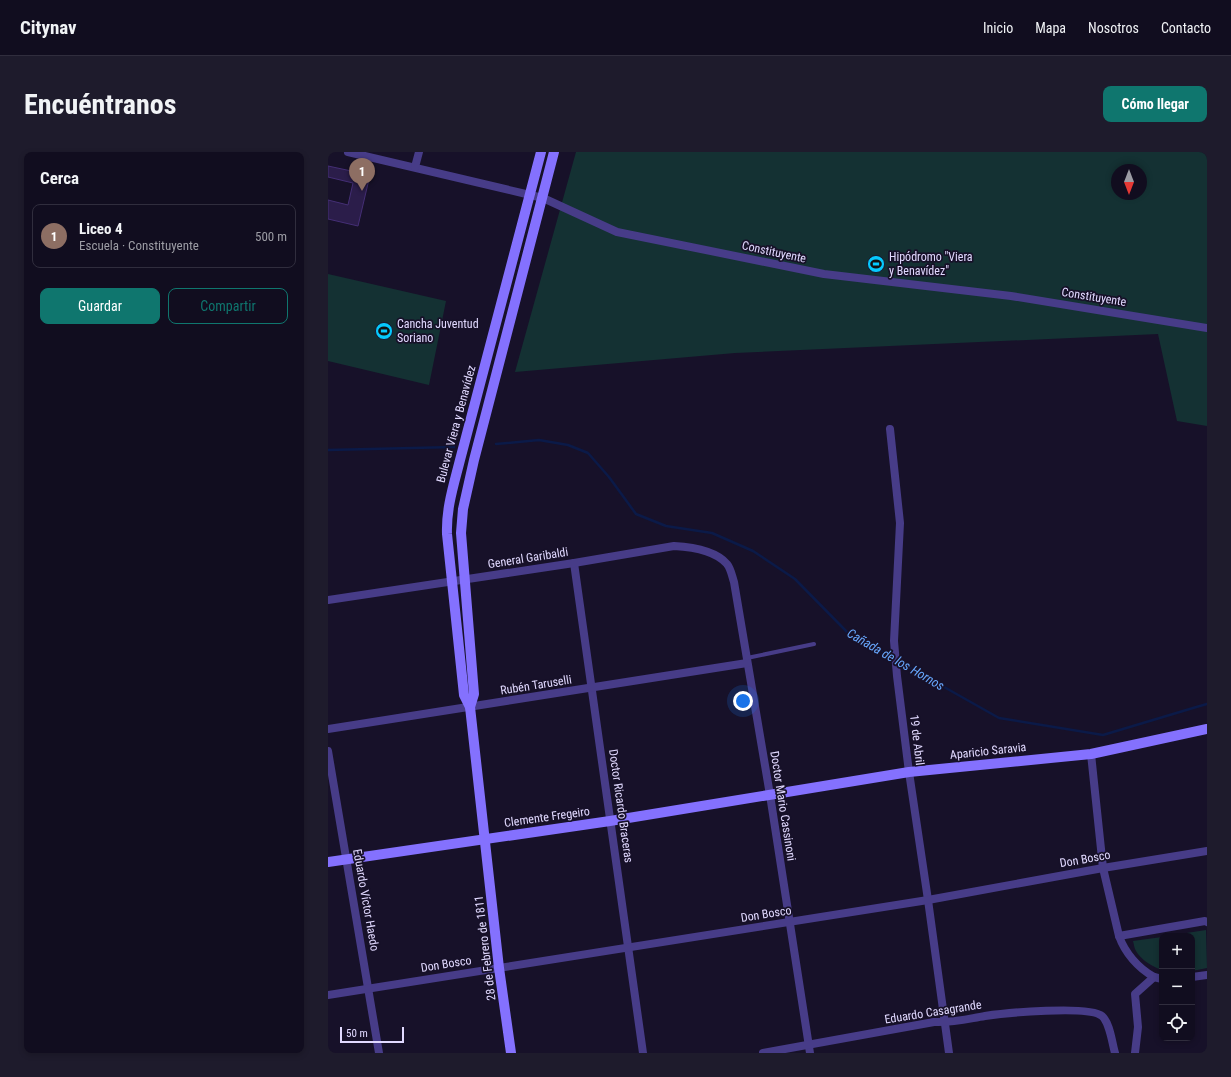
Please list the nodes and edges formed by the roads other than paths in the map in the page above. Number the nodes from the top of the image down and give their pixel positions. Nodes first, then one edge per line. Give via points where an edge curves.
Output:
1 (348, 152) edge
2 (419, 152) edge
3 (541, 152) edge
4 (554, 152) edge
5 (415, 168) junction
6 (530, 195) junction
7 (543, 198) junction
8 (1207, 328) edge
9 (890, 429) dead end
10 (574, 563) junction
11 (727, 565) joint
12 (464, 580) junction
13 (452, 582) junction
14 (328, 600) edge
15 (814, 644) dead end
16 (747, 661) junction
17 (592, 688) junction
18 (470, 707) junction
19 (328, 729) edge
20 (1207, 730) edge
21 (328, 751) edge
22 (1091, 754) junction
23 (909, 772) junction
24 (330, 773) edge
25 (770, 795) junction
26 (610, 821) junction
27 (485, 839) junction
28 (1207, 851) edge
29 (346, 859) junction
30 (328, 862) edge
31 (1103, 868) junction
32 (928, 900) junction
33 (790, 922) junction
34 (1207, 922) edge
35 (1119, 936) junction
36 (628, 948) junction
37 (499, 968) junction
38 (1207, 975) edge
39 (1195, 977) edge
40 (1158, 978) edge
41 (369, 988) junction
42 (328, 995) edge
43 (944, 1023) junction
44 (809, 1049) edge
45 (379, 1053) edge
46 (511, 1053) edge
47 (643, 1053) edge
48 (763, 1053) edge
49 (949, 1053) edge
50 (1115, 1053) edge
51 (1135, 1053) edge

1 - 5 street, Constituyente
2 - 5 street
3 - 6 street, Bulevar Viera y Benavídez
4 - 7 street, Bulevar Viera y Benavídez
5 - 6 street, Constituyente
6 - 7 street, Constituyente
6 - 13 street, Bulevar Viera y Benavídez via 450,499 447,534
7 - 8 street, Constituyente via 617,232 824,274 1011,296
7 - 12 street, Bulevar Viera y Benavídez via 462,509
9 - 23 street, 19 de Abril via 900,523 894,641
10 - 11 street, General Garibaldi via 679,546 708,552
10 - 12 street, General Garibaldi
10 - 17 street, Doctor Ricardo Braceras
11 - 16 street, Doctor Mario Cassinoni via 734,582
12 - 13 street, General Garibaldi
12 - 18 street, Bulevar Viera y Benavídez via 474,694
13 - 14 street, General Garibaldi
13 - 18 street, Bulevar Viera y Benavídez via 464,695
15 - 16 lane
16 - 17 street, Rubén Taruselli
16 - 25 street, Doctor Mario Cassinoni
17 - 18 street, Rubén Taruselli
17 - 26 street, Doctor Ricardo Braceras
18 - 19 street, Rubén Taruselli
18 - 27 street, Bulevar Viera y Benavídez
20 - 22 street, Aparicio Saravia
21 - 24 street, Eduardo Víctor Haedo
22 - 23 street, Aparicio Saravia
22 - 31 street
23 - 25 street, Aparicio Saravia
23 - 32 street, 19 de Abril
24 - 29 street, Eduardo Víctor Haedo
25 - 26 street, Clemente Fregeiro
25 - 33 street, Doctor Mario Cassinoni
26 - 27 street, Clemente Fregeiro
26 - 36 street, Doctor Ricardo Braceras
27 - 29 street, Clemente Fregeiro
27 - 37 street, 28 de Febrero de 1811
28 - 31 street, Don Bosco
29 - 30 street, Clemente Fregeiro
29 - 41 street, Eduardo Víctor Haedo
31 - 32 street, Don Bosco
31 - 35 street
32 - 33 street, Don Bosco
32 - 43 street, 19 de Abril
33 - 36 street, Don Bosco
33 - 44 street, Doctor Mario Cassinoni
34 - 35 street
35 - 40 street via 1132,959
36 - 37 street, Don Bosco
36 - 47 street, Doctor Ricardo Braceras
37 - 41 street, Don Bosco
37 - 46 street, 28 de Febrero de 1811
38 - 39 street
40 - 51 street via 1135,994 1138,1027
41 - 42 street, Don Bosco
41 - 45 street, Eduardo Víctor Haedo
43 - 44 street, Eduardo Casagrande via 934,1022
43 - 49 street, 19 de Abril
43 - 50 street, Eduardo Casagrande via 1000,1014 1093,1011 1105,1019
44 - 48 street, Eduardo Casagrande

